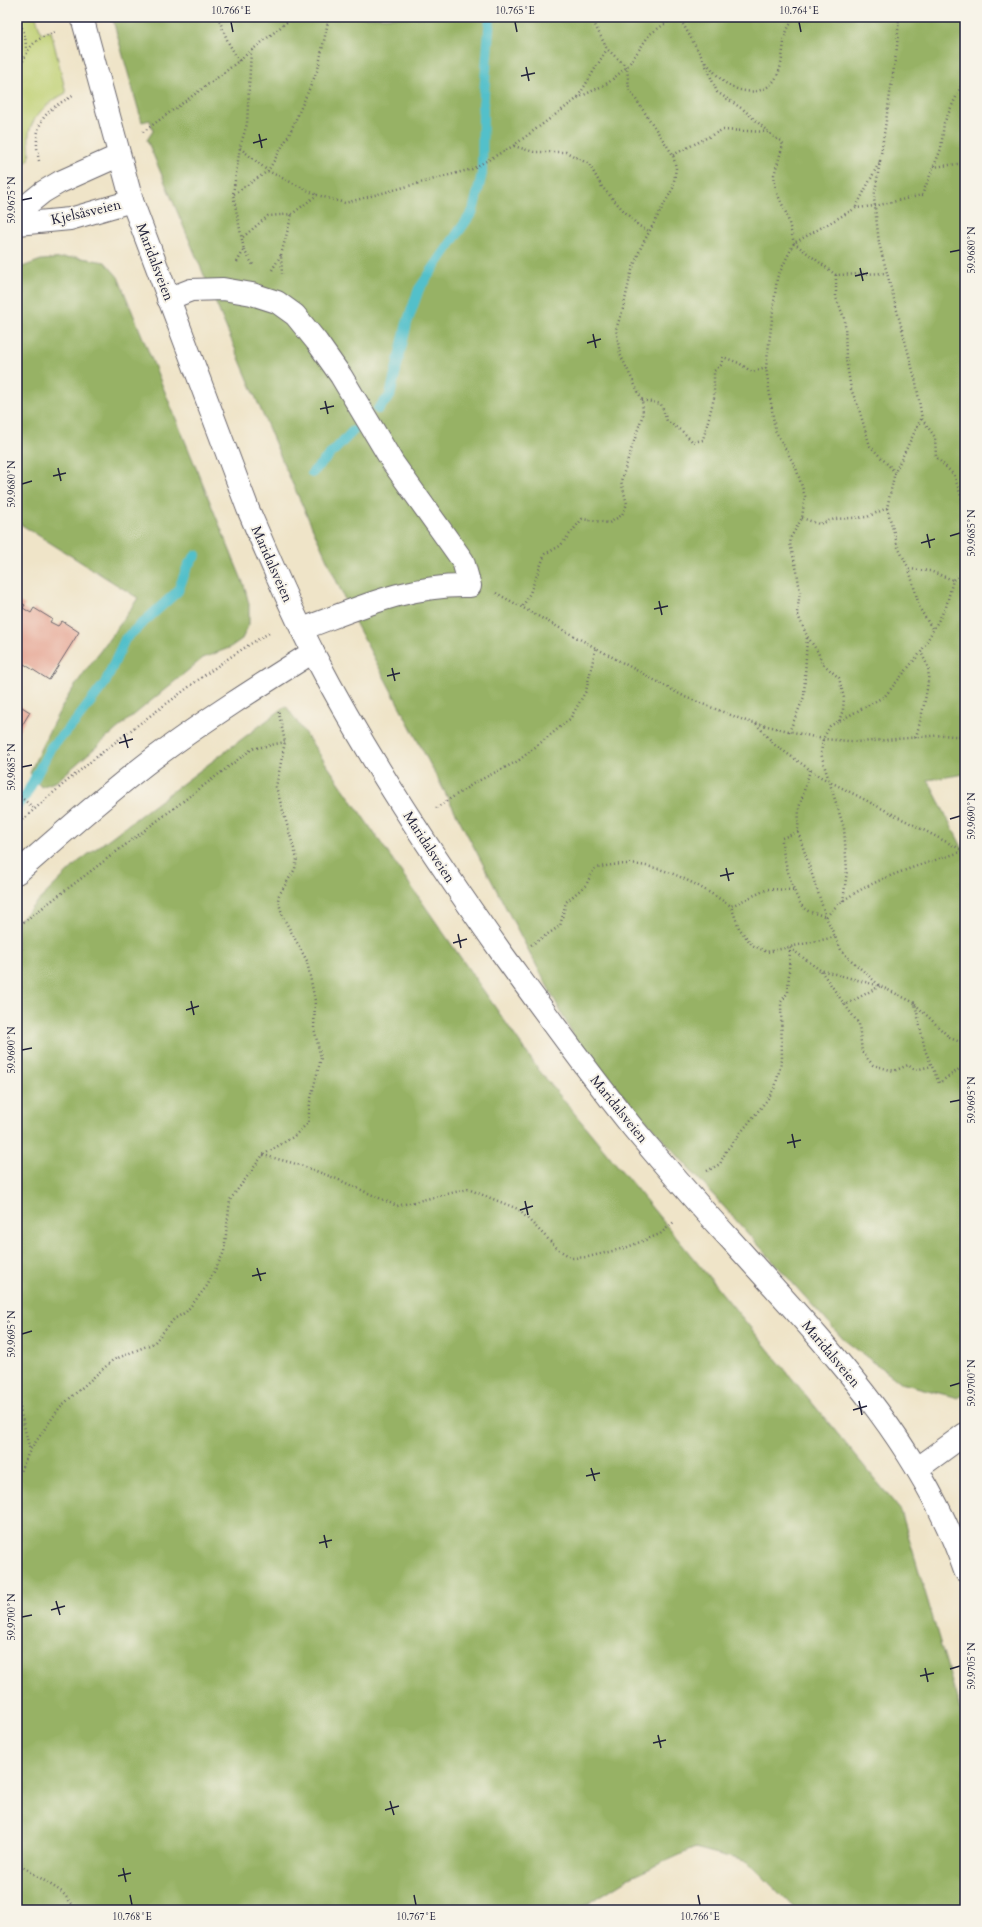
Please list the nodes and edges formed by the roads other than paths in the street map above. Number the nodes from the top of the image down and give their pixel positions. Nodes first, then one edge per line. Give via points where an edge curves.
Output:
1 (82, 17) edge
2 (118, 156) junction
3 (132, 201) junction
4 (17, 213) edge
5 (17, 224) edge
6 (168, 299) junction
7 (302, 629) junction
8 (313, 652) junction
9 (17, 873) edge
10 (965, 1434) edge
11 (917, 1469) junction
12 (965, 1571) edge

1 - 2 street, Maridalsveien
2 - 3 street, Maridalsveien
2 - 4 street, Kjelsåsveien via 60,182
3 - 5 street, Kjelsåsveien via 70,219
3 - 6 street, Maridalsveien
6 - 7 street, Maridalsveien via 248,509
6 - 7 street via 191,290 224,290 252,294 277,302 295,315 337,371 393,463 463,561 470,586 424,588 395,595
7 - 8 street, Maridalsveien
8 - 9 street via 252,690 154,758
8 - 11 street, Maridalsveien via 413,824 510,964 604,1090 692,1196 844,1368 896,1436
10 - 11 street
11 - 12 street, Maridalsveien via 949,1530

